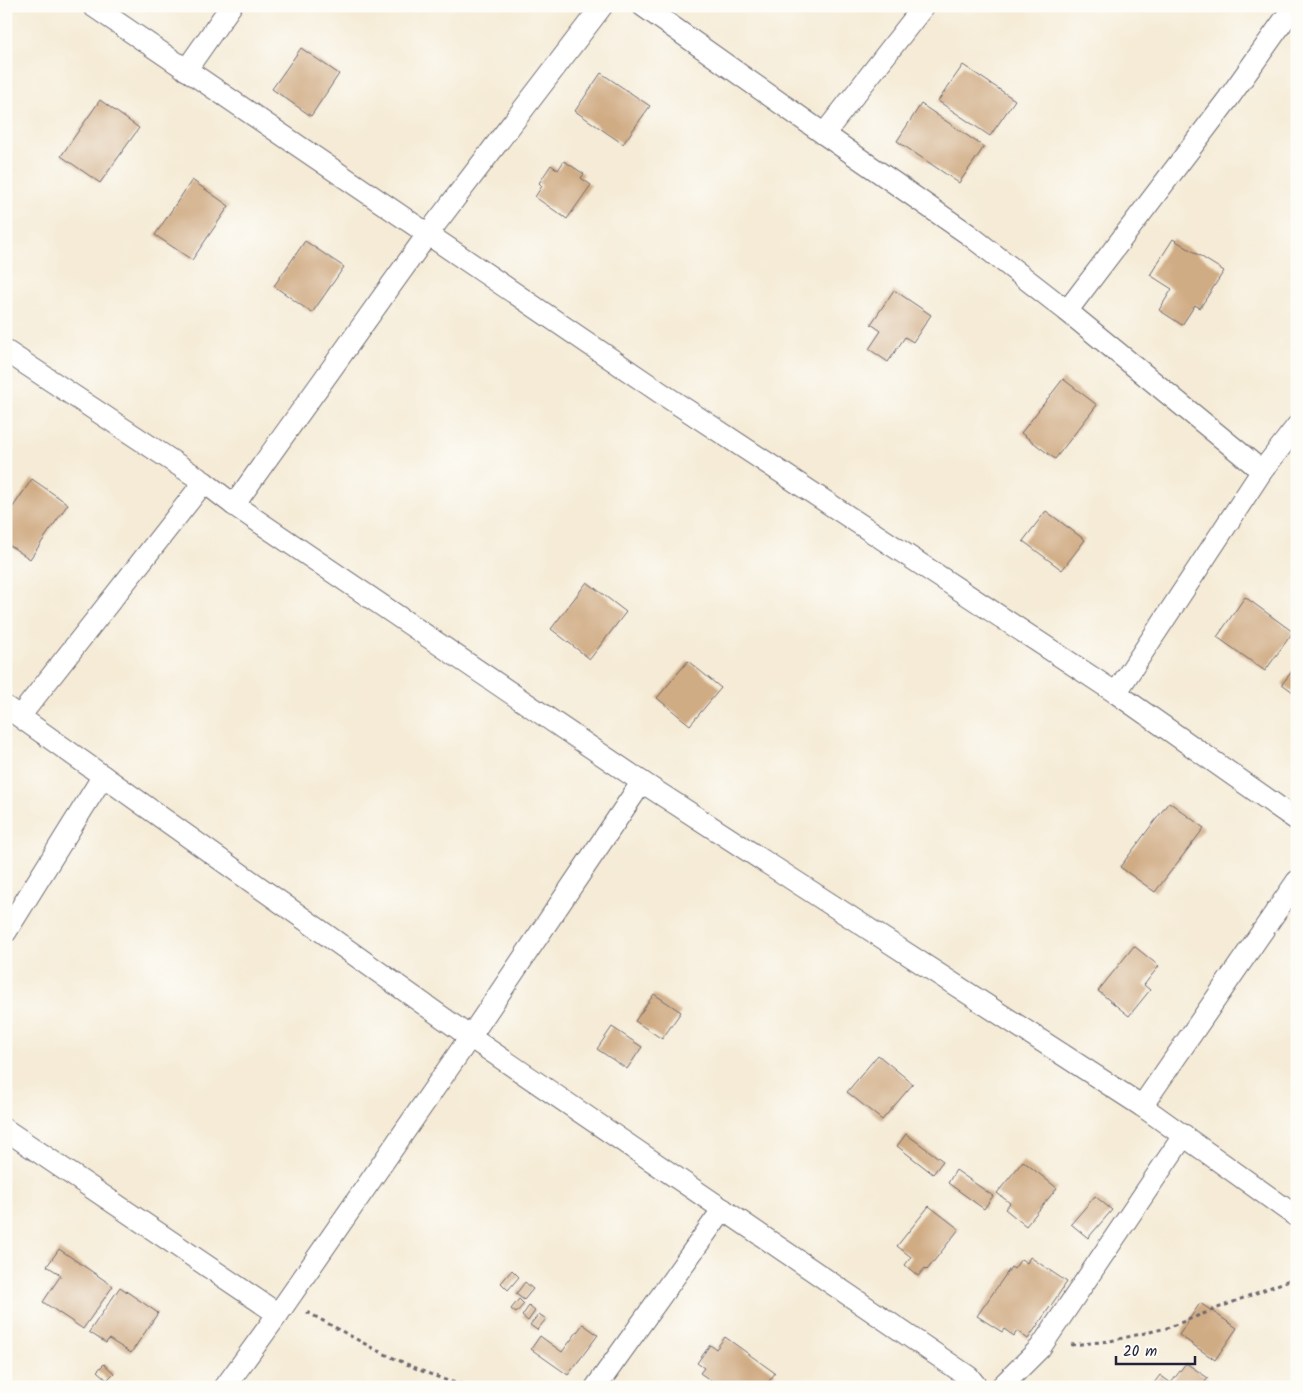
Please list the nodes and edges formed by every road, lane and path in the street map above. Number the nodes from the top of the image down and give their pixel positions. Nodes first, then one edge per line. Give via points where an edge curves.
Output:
1 (93, 6) edge
2 (230, 6) edge
3 (602, 6) edge
4 (643, 6) edge
5 (924, 6) edge
6 (1294, 6) edge
7 (186, 70) junction
8 (824, 134) junction
9 (427, 235) junction
10 (1067, 311) junction
11 (6, 352) edge
12 (1297, 426) edge
13 (1262, 471) junction
14 (204, 482) junction
15 (234, 505) junction
16 (1116, 693) junction
17 (13, 711) edge
18 (103, 776) junction
19 (642, 782) junction
20 (1297, 820) edge
21 (1297, 881) edge
22 (6, 932) edge
23 (470, 1037) junction
24 (1142, 1106) junction
25 (6, 1130) edge
26 (1184, 1136) junction
27 (722, 1209) junction
28 (1297, 1217) edge
29 (1297, 1277) edge
30 (283, 1307) junction
31 (1040, 1348) junction
32 (226, 1386) edge
33 (475, 1387) edge
34 (596, 1387) edge
35 (977, 1387) edge
36 (1001, 1387) edge

1 - 7 street
2 - 7 street
3 - 9 street
4 - 8 street
5 - 8 street
6 - 10 street via 1228,99
7 - 9 street
8 - 10 street via 968,234
9 - 15 street
9 - 16 street
10 - 13 street
11 - 14 street
12 - 13 street
13 - 16 street
14 - 15 street
14 - 17 street
15 - 19 street
16 - 20 street
17 - 18 street
18 - 22 street
18 - 23 street
19 - 23 street
19 - 24 street
21 - 24 street
23 - 27 street
23 - 30 street
24 - 26 street
25 - 30 street
26 - 28 street
26 - 31 street
27 - 34 street
27 - 35 street via 968,1377
29 - 31 path via 1167,1328 1110,1341
30 - 32 street
30 - 33 path via 422,1371
31 - 36 street

